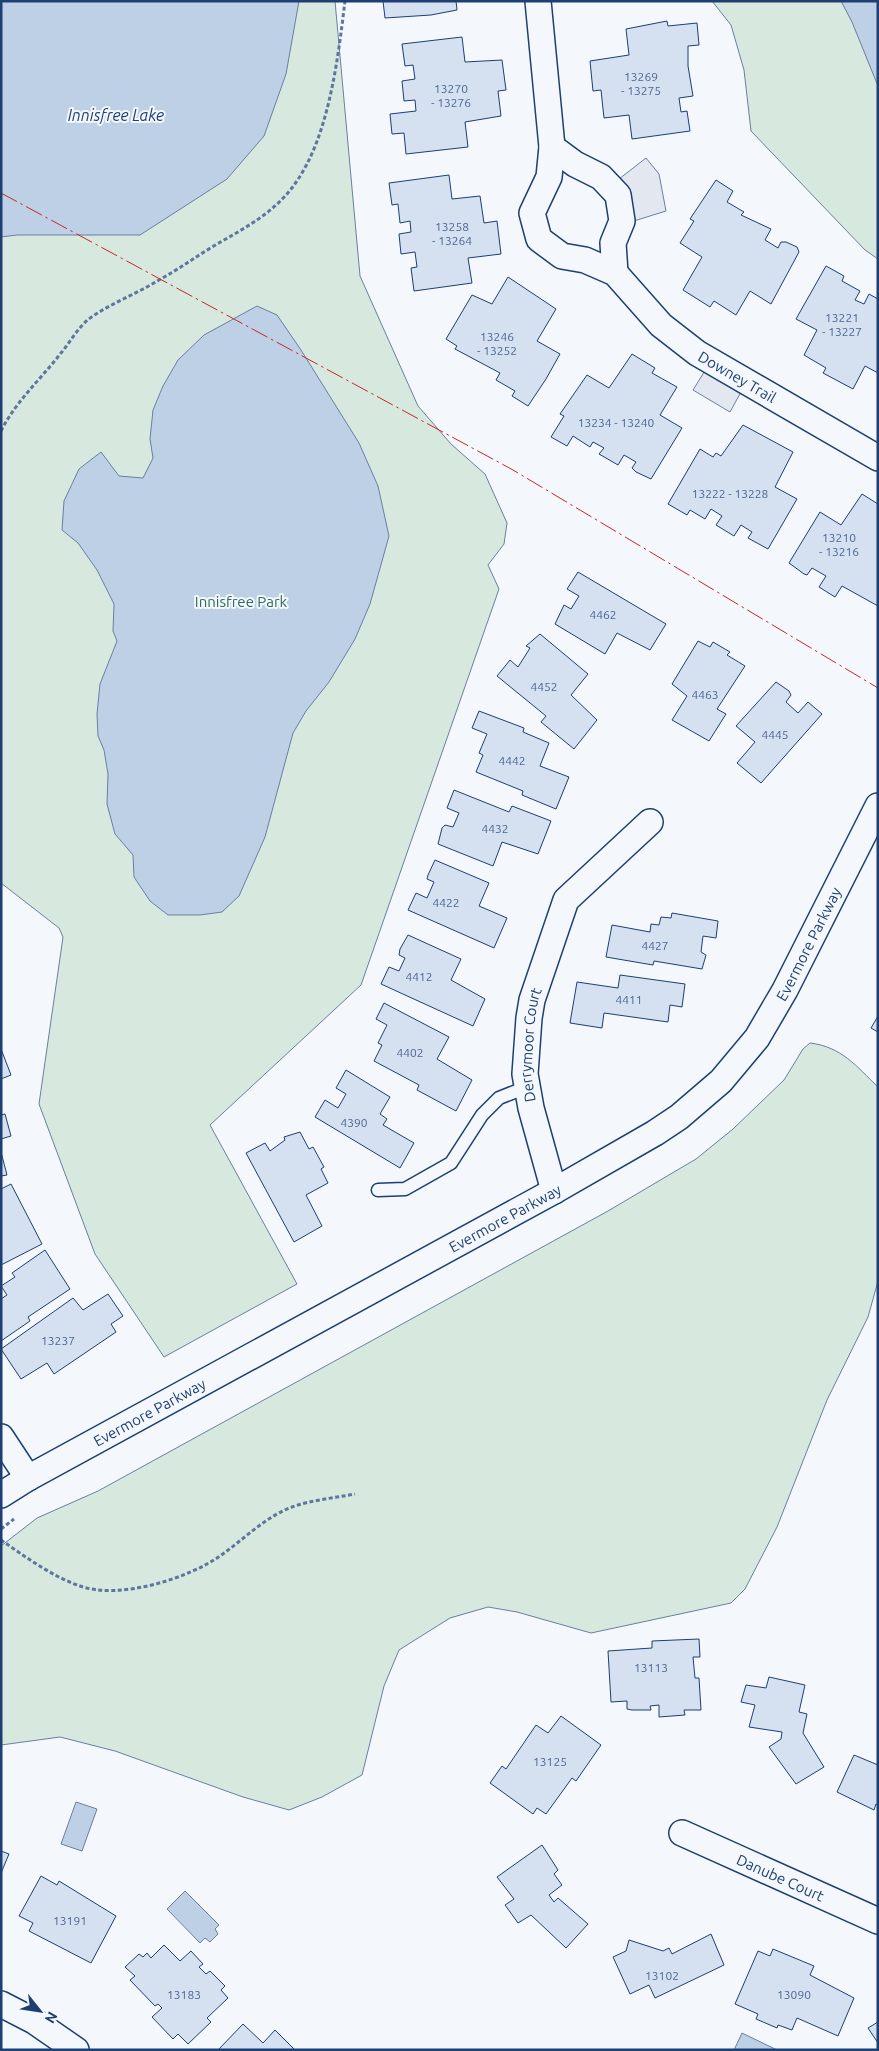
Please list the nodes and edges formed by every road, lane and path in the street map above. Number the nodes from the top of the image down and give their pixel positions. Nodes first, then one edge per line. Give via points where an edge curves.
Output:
1 (345, 1) edge
2 (538, 1) edge
3 (552, 147) junction
4 (615, 273) junction
5 (1, 431) edge
6 (878, 458) edge
7 (878, 806) edge
8 (650, 822) dead end
9 (527, 1087) junction
10 (378, 1190) dead end
11 (554, 1191) junction
12 (1, 1438) edge
13 (28, 1478) junction
14 (355, 1494) dead end
15 (1, 1495) edge
16 (1, 1540) edge
17 (682, 1833) dead end
18 (878, 1921) edge
19 (1, 2004) edge
20 (76, 2050) edge

1 - 5 path via 324,119 294,186 281,201 246,228 92,317 14,409
2 - 3 street, Downey Trail
3 - 4 street via 601,177 618,194 622,221 613,243
3 - 4 street, Downey Trail via 549,177 532,212 539,239 562,256 585,260
4 - 6 street, Downey Trail via 661,325 697,353
7 - 11 street, Evermore Parkway via 785,990 740,1060 679,1117
8 - 9 street, Derrymoor Court via 566,900 532,1000 525,1074
9 - 10 lane via 499,1098 482,1115 451,1163 405,1189
9 - 11 street, Derrymoor Court
11 - 13 street, Evermore Parkway
12 - 13 street
13 - 15 street, Evermore Parkway
14 - 16 path via 292,1507 192,1572 160,1583 119,1591 81,1587
17 - 18 street, Danube Court
19 - 20 street via 34,2021

